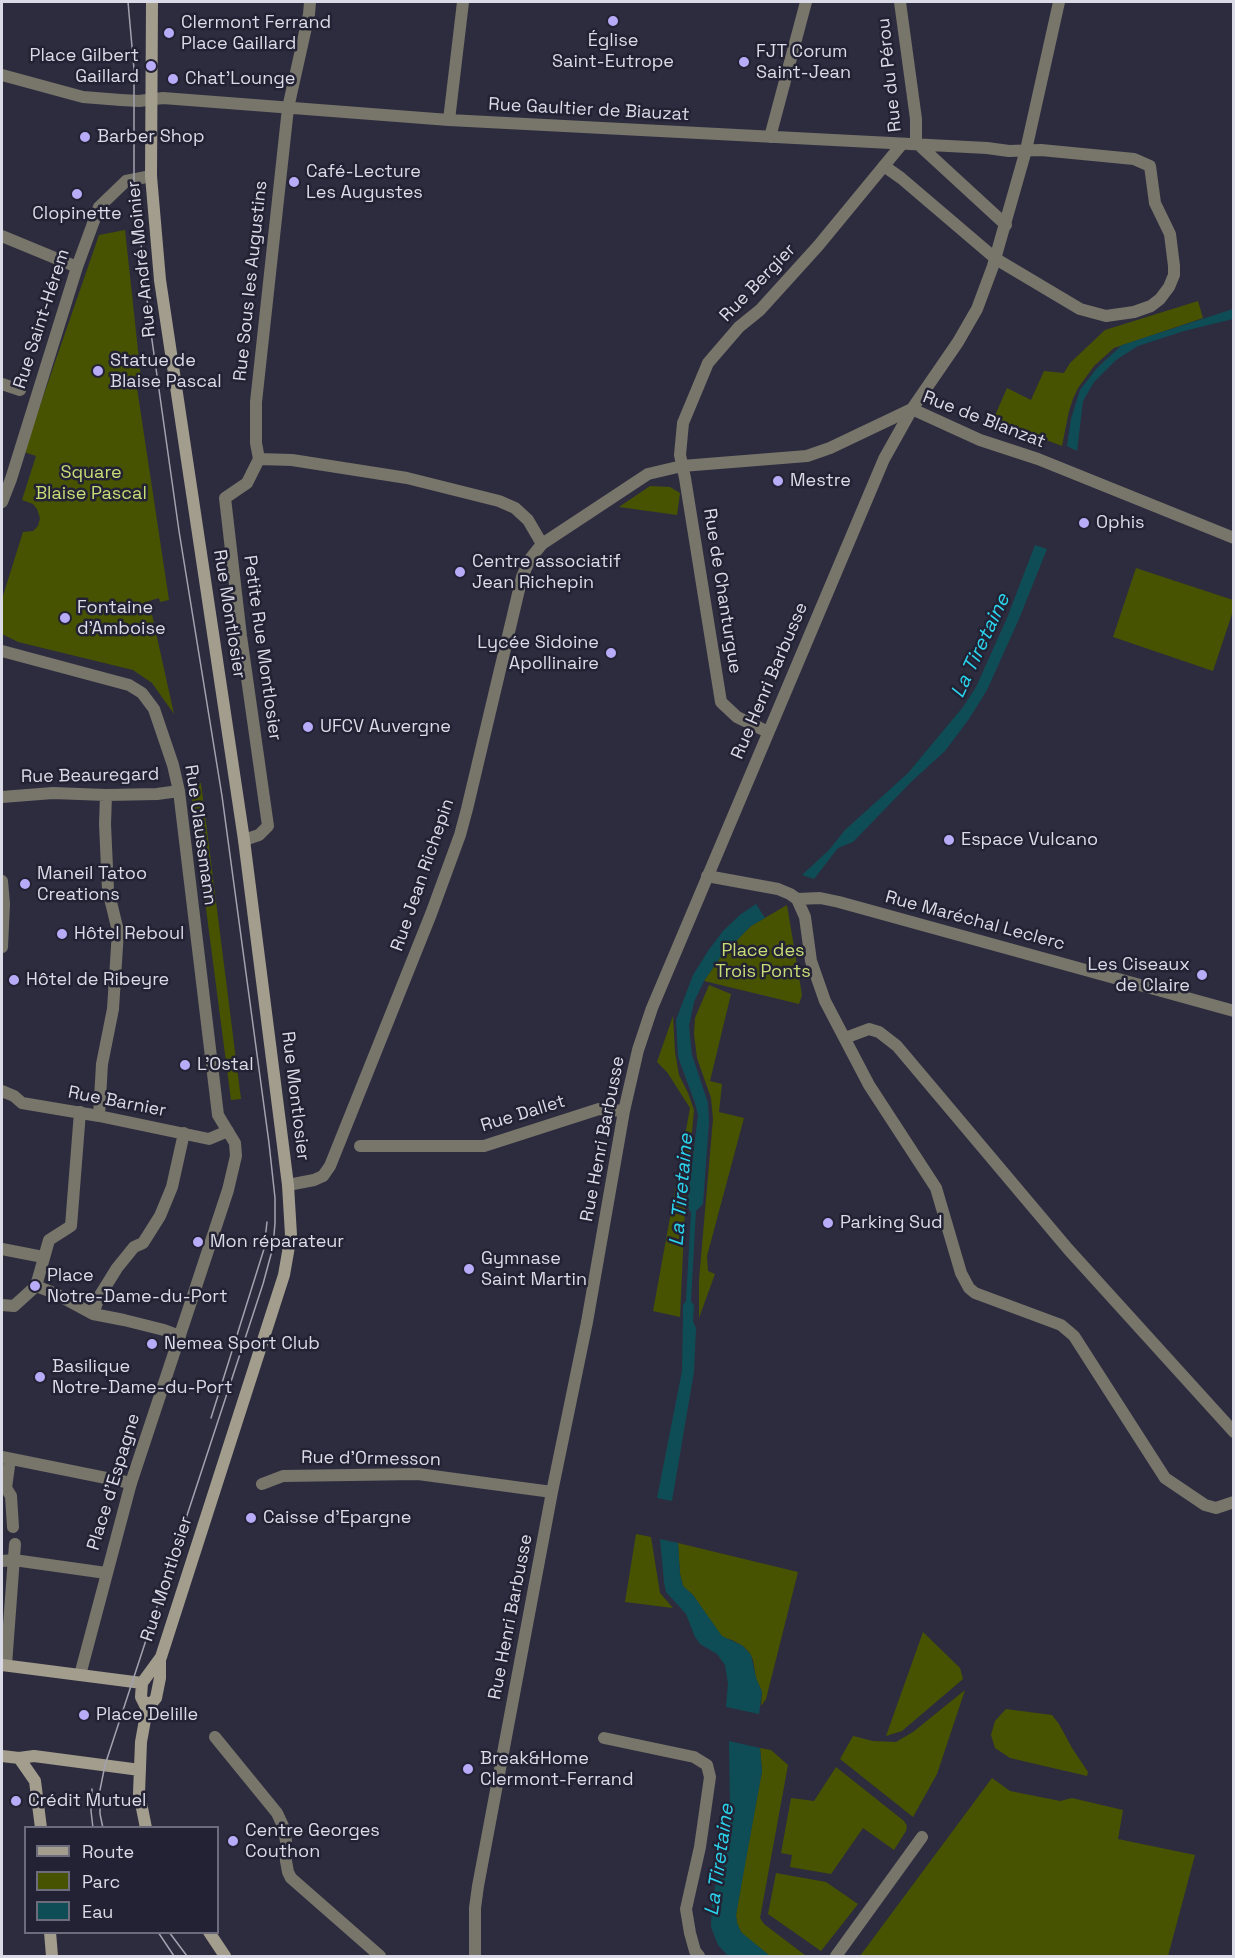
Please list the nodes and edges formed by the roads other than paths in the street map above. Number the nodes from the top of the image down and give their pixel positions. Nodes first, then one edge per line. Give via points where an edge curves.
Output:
1 (152, 2) edge
2 (310, 2) edge
3 (463, 2) edge
4 (806, 2) edge
5 (900, 2) edge
6 (1059, 2) edge
7 (2, 75) edge
8 (150, 99) junction
9 (288, 108) junction
10 (448, 120) junction
11 (770, 137) junction
12 (902, 144) junction
13 (917, 144) junction
14 (1026, 150) junction
15 (884, 166) junction
16 (151, 176) junction
17 (1006, 225) junction
18 (2, 236) edge
19 (996, 259) junction
20 (77, 267) junction
21 (2, 384) edge
22 (20, 390) dead end
23 (912, 409) junction
24 (259, 459) junction
25 (682, 466) junction
26 (2, 502) edge
27 (196, 521) joint
28 (1233, 538) edge
29 (542, 544) junction
30 (2, 651) edge
31 (768, 732) junction
32 (179, 791) junction
33 (106, 795) junction
34 (2, 797) edge
35 (244, 840) junction
36 (707, 876) junction
37 (2, 881) edge
38 (797, 899) junction
39 (2, 947) edge
40 (1233, 1011) edge
41 (846, 1041) junction
42 (2, 1091) edge
43 (624, 1111) junction
44 (80, 1112) junction
45 (99, 1116) junction
46 (228, 1131) junction
47 (184, 1133) junction
48 (360, 1146) dead end
49 (288, 1185) junction
50 (2, 1250) edge
51 (43, 1257) junction
52 (36, 1286) junction
53 (2, 1305) edge
54 (93, 1314) junction
55 (180, 1336) junction
56 (1233, 1432) edge
57 (6, 1458) edge
58 (131, 1483) junction
59 (262, 1484) dead end
60 (552, 1492) junction
61 (1233, 1502) edge
62 (13, 1527) dead end
63 (15, 1544) dead end
64 (8, 1561) edge
65 (106, 1572) junction
66 (160, 1660) junction
67 (4, 1665) edge
68 (80, 1675) junction
69 (142, 1683) junction
70 (147, 1709) junction
71 (215, 1737) dead end
72 (604, 1738) dead end
73 (2, 1756) edge
74 (19, 1758) junction
75 (140, 1770) junction
76 (40, 1826) edge
77 (146, 1826) edge
78 (922, 1837) dead end
79 (50, 1934) edge
80 (210, 1934) edge
81 (52, 1956) edge
82 (225, 1956) edge
83 (380, 1956) edge
84 (475, 1956) edge
85 (699, 1956) edge
86 (836, 1956) edge

1 - 8 main road
2 - 9 street, Rue Sous les Augustins
3 - 10 street
4 - 11 street
5 - 13 street, Rue du Pérou
6 - 14 street
7 - 8 street, Rue Gaultier de Biauzat via 83,97
8 - 9 street, Rue Gaultier de Biauzat
8 - 16 main road, Rue André Moinier
9 - 10 street, Rue Gaultier de Biauzat
9 - 24 street, Rue Sous les Augustins via 256,402
10 - 11 street, Rue Gaultier de Biauzat
11 - 12 street, Rue Gaultier de Biauzat
12 - 13 street, Rue Gaultier de Biauzat
12 - 15 street, Rue Bergier
13 - 14 street, Rue Gaultier de Biauzat
13 - 17 street
14 - 17 street
14 - 19 street via 1134,159 1150,166 1155,203 1170,234 1174,275 1169,287 1151,306 1106,316 1080,309
15 - 19 street
15 - 25 street, Rue Bergier via 818,246 708,363 683,423
16 - 20 street, Rue Saint-Hérem via 126,181 99,207
16 - 27 main road, Rue André Moinier via 160,280
17 - 19 street
18 - 20 street
19 - 23 street, Rue Henri Barbusse via 977,309
20 - 26 street, Rue Saint-Hérem
21 - 22 street
23 - 25 street, Rue de Blanzat via 807,456
23 - 28 street, Rue de Blanzat via 980,440 1038,459
23 - 31 street, Rue Henri Barbusse via 884,459
24 - 29 street via 292,460 406,478 499,501 528,520
24 - 35 street, Petite Rue Montlosier via 247,483 225,498 268,826 259,835
25 - 29 street, Rue de Blanzat via 648,474
25 - 31 street, Rue de Chanturgue via 722,702 736,717
27 - 35 main road, Rue Montlosier
29 - 49 street, Rue Jean Richepin via 522,577 460,835 431,914 330,1166 315,1180
30 - 32 street, Rue Claussmann via 129,685 142,693 154,709
31 - 36 street, Rue Henri Barbusse
32 - 33 street, Rue Beauregard
32 - 46 street, Rue Claussmann via 218,1115
33 - 34 street, Rue Beauregard via 53,793
33 - 45 street via 108,890 118,931
35 - 49 main road, Rue Montlosier
36 - 38 street, Rue Maréchal Leclerc via 778,889
36 - 43 street, Rue Henri Barbusse via 652,1008
37 - 39 street
38 - 40 street, Rue Maréchal Leclerc via 839,902
38 - 41 street via 805,917 810,961
41 - 56 street via 869,1029 897,1046 1068,1248
41 - 61 street via 936,1188 969,1288 1061,1325 1074,1336 1165,1478 1205,1505 1216,1508
42 - 44 street, Rue Barnier via 22,1103
43 - 48 street, Rue Dallet via 599,1109 484,1146
43 - 60 street, Rue Henri Barbusse
44 - 45 street, Rue Barnier
44 - 51 street via 70,1226 49,1239
45 - 47 street, Rue Barnier
46 - 47 street, Rue Barnier via 209,1139
46 - 55 street, Place d'Espagne via 235,1143 236,1156
47 - 54 street via 172,1188 160,1216 143,1243 134,1247 117,1268
49 - 66 main road, Rue Montlosier via 291,1235 284,1275
50 - 51 street
51 - 52 street
52 - 53 street via 14,1306
52 - 54 street
54 - 55 street
55 - 58 street, Place d'Espagne
57 - 58 street
57 - 62 street via 6,1488
58 - 65 street, Place d'Espagne
59 - 60 street, Rue d'Ormesson via 283,1476 418,1474
60 - 84 street, Rue Henri Barbusse via 478,1886
63 - 64 street
64 - 65 street
64 - 67 street
65 - 68 street, Place d'Espagne
66 - 69 main road, Rue Montlosier
66 - 70 main road, Rue Montlosier via 156,1698
67 - 68 main road
68 - 69 main road
69 - 70 main road via 149,1695
70 - 75 main road
71 - 83 street via 277,1813 291,1878
72 - 85 street via 694,1757 707,1766 710,1777 700,1847 686,1909
73 - 74 main road
74 - 75 main road via 34,1756
74 - 76 main road via 34,1781
75 - 77 main road via 140,1802
78 - 86 street
79 - 81 main road
80 - 82 main road

